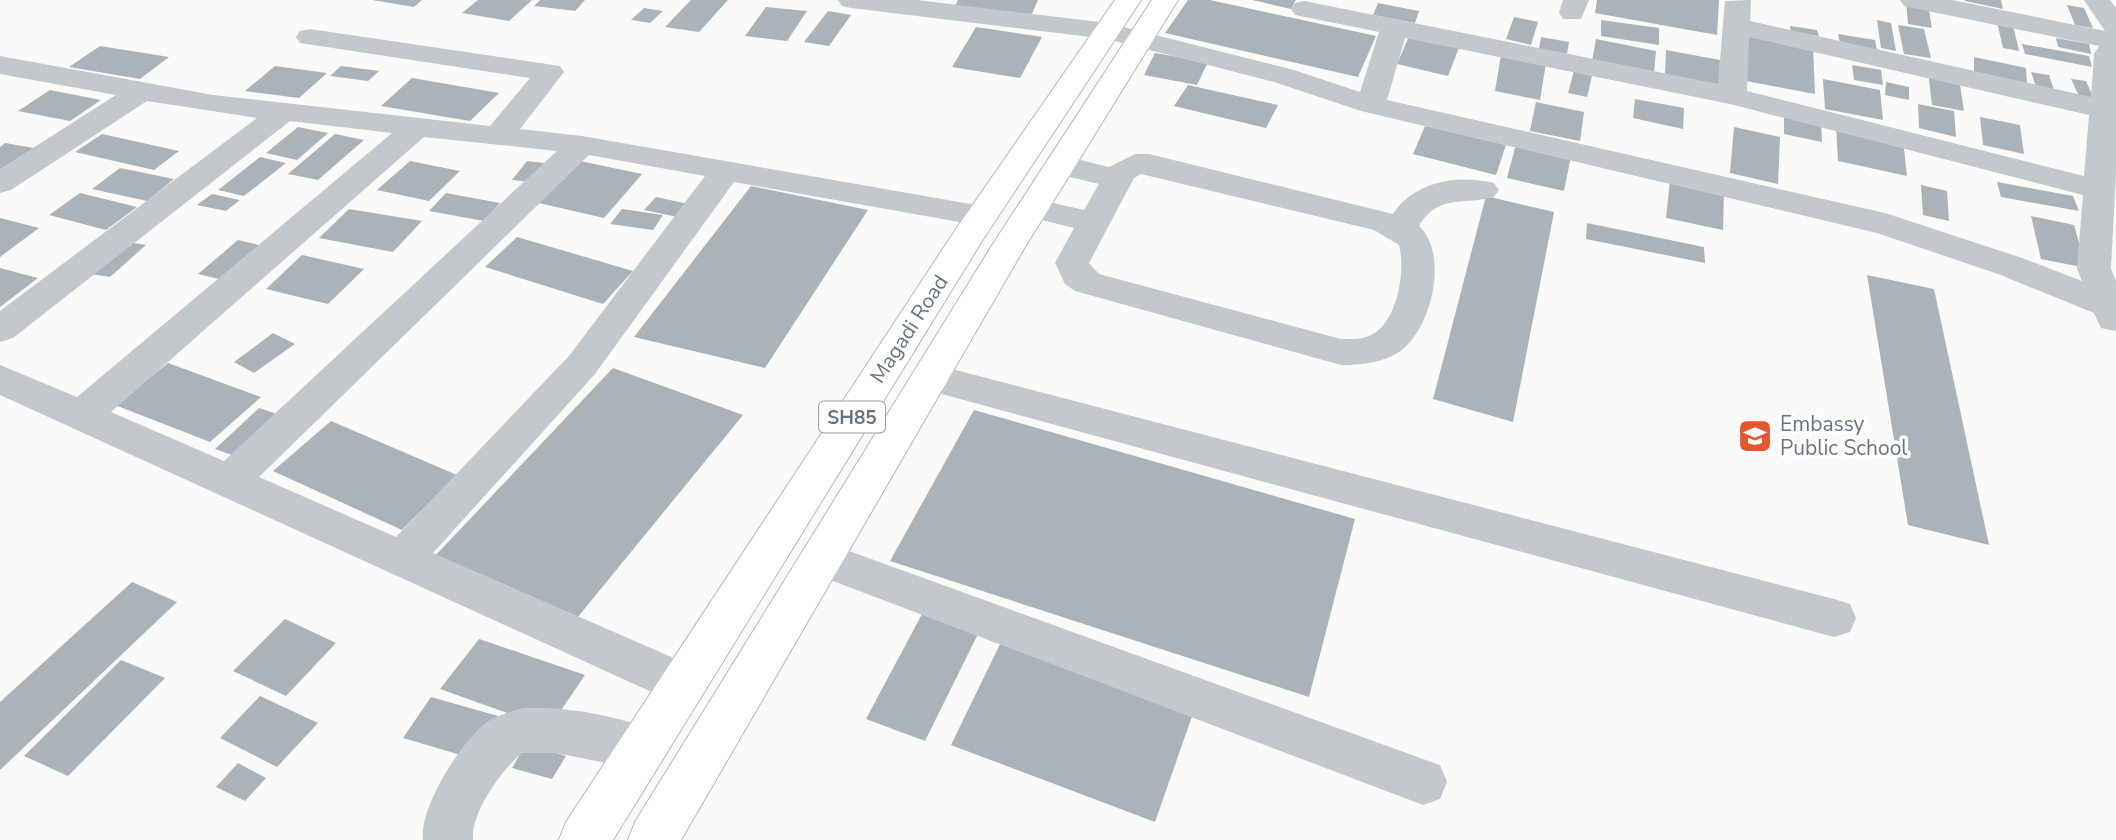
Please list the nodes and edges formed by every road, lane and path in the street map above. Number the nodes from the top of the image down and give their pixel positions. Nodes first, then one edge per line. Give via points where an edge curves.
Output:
1 (851, 0) edge
2 (1081, 0) edge
3 (1165, 0) edge
4 (1913, 0) edge
5 (2097, 0) edge
6 (1304, 9) dead end
7 (1737, 13) edge
8 (1125, 23) edge
9 (1394, 27) junction
10 (310, 37) dead end
11 (2115, 41) edge
12 (7, 71) edge
13 (142, 91) junction
14 (1732, 96) junction
15 (1371, 105) junction
16 (2104, 109) junction
17 (283, 112) junction
18 (415, 129) junction
19 (498, 136) junction
20 (582, 145) junction
21 (2109, 145) edge
22 (1060, 164) junction
23 (726, 170) junction
24 (1117, 179) junction
25 (0, 183) edge
26 (2098, 189) junction
27 (1483, 190) dead end
28 (1032, 208) junction
29 (982, 216) junction
30 (1092, 222) junction
31 (1401, 229) junction
32 (2108, 293) edge
33 (0, 329) edge
34 (929, 377) junction
35 (0, 379) edge
36 (81, 416) junction
37 (229, 481) junction
38 (402, 558) junction
39 (819, 558) junction
40 (1834, 618) dead end
41 (683, 684) junction
42 (642, 748) junction
43 (1423, 782) dead end
44 (448, 840) edge
45 (584, 840) edge
46 (653, 840) edge

1 - 8 street
2 - 8 street
3 - 8 main road, Magadi Road / SH85
4 - 11 street
5 - 11 street
6 - 9 street
7 - 14 street
7 - 16 street
8 - 15 street
8 - 22 main road, Magadi Road / SH85
8 - 29 main road, Magadi Road / SH85
9 - 14 street
9 - 15 street
10 - 19 street via 550,72
11 - 16 street via 2108,54
12 - 13 street
13 - 17 street
13 - 25 street
14 - 26 street
15 - 32 street via 1885,224
16 - 21 street
17 - 18 street
17 - 33 street
18 - 19 street
18 - 36 street
19 - 20 street
20 - 23 street
20 - 37 street
21 - 26 street
22 - 24 street
22 - 28 main road, Magadi Road / SH85
23 - 29 street
23 - 38 street via 582,365
24 - 30 street
24 - 31 street via 1126,167 1149,164
26 - 32 street
27 - 31 street via 1433,193 1411,209
28 - 30 street
28 - 34 main road, Magadi Road / SH85
29 - 41 main road, Magadi Road / SH85
30 - 31 street via 1072,263 1087,284 1341,352 1369,352 1390,341 1413,300 1420,265 1415,242
34 - 39 main road, Magadi Road / SH85
34 - 40 street
35 - 36 street
36 - 37 street
37 - 38 street
38 - 41 street
39 - 43 street
39 - 46 main road, Magadi Road / SH85
41 - 42 main road, Magadi Road / SH85
42 - 44 street via 532,729 510,734 453,805 447,820
42 - 45 main road, Magadi Road / SH85

